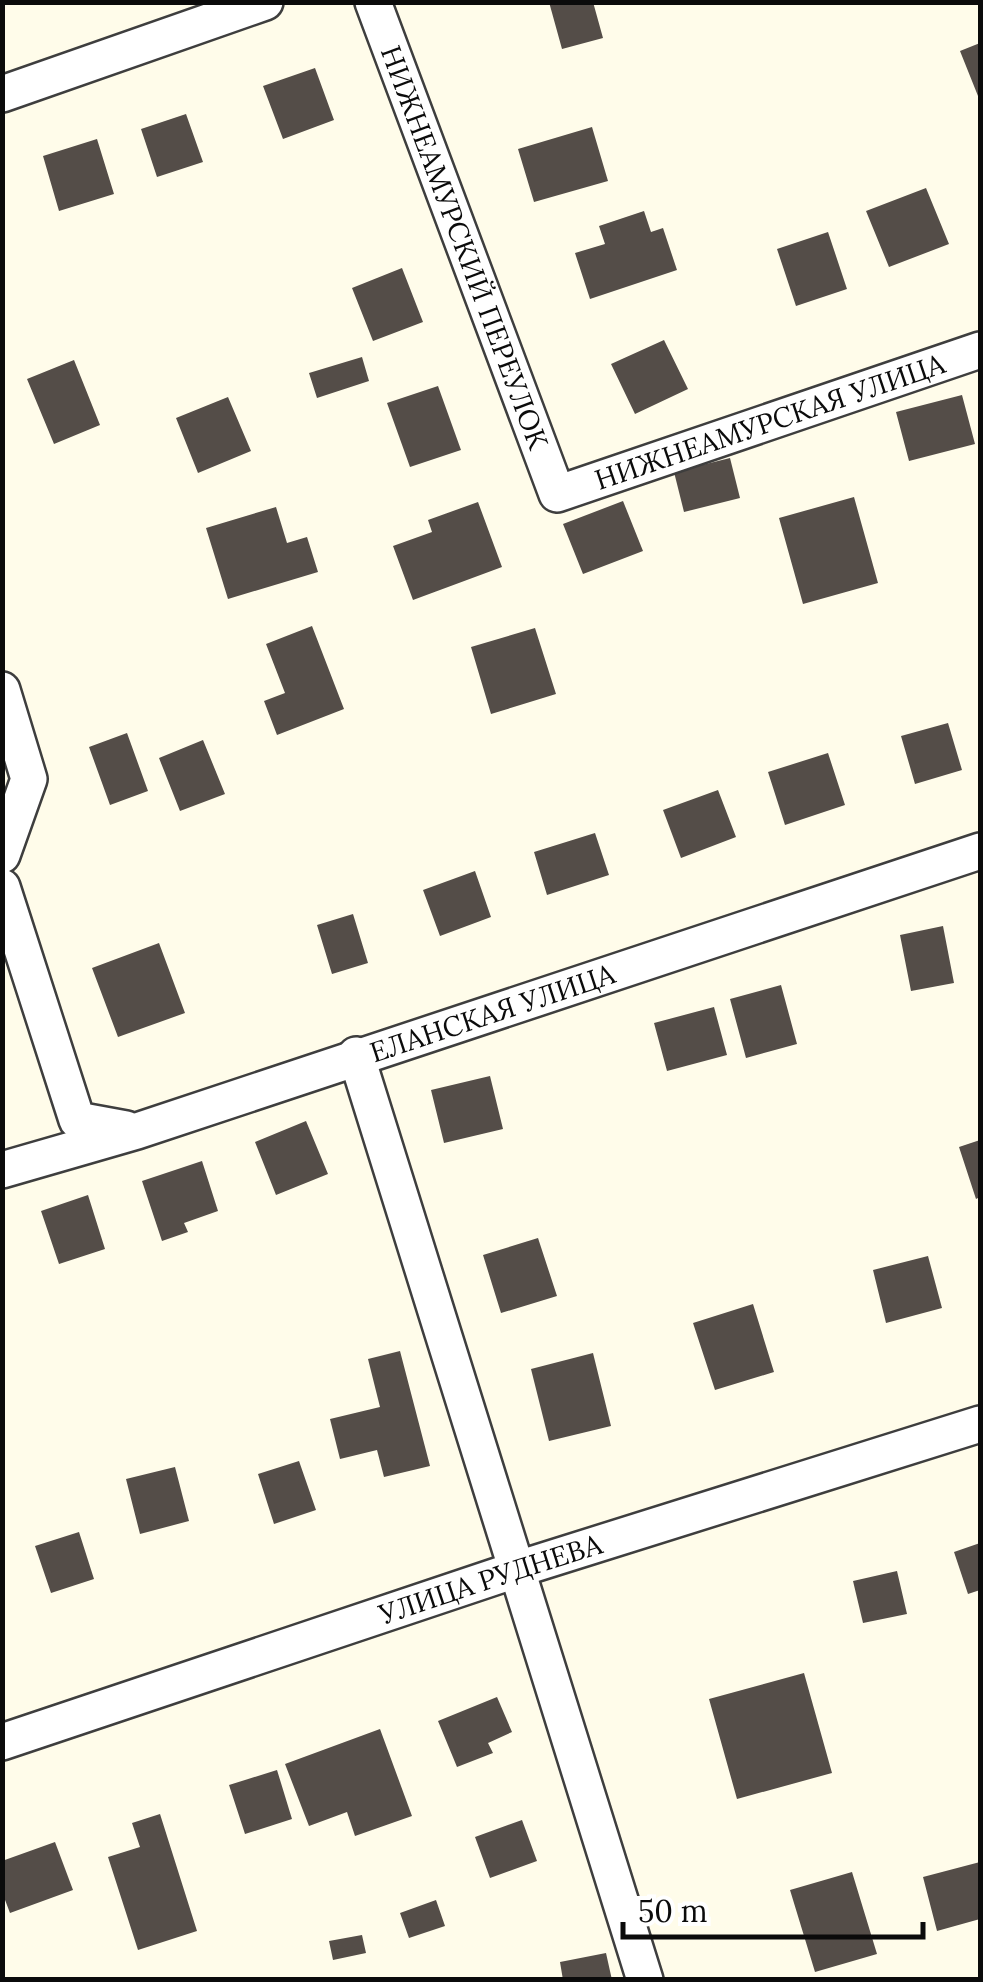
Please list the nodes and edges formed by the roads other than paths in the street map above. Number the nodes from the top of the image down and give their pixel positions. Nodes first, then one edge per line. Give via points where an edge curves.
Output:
1 (265, 2) edge
2 (373, 2) edge
3 (2, 94) edge
4 (980, 350) edge
5 (557, 494) joint
6 (2, 690) edge
7 (980, 851) edge
8 (2, 855) edge
9 (2, 888) edge
10 (356, 1054) junction
11 (136, 1130) junction
12 (2, 1170) edge
13 (980, 1424) edge
14 (518, 1569) junction
15 (2, 1742) edge
16 (644, 1980) edge

1 - 3 street
2 - 5 street, НИЖНЕАМУРСКИЙ ПЕРЕУЛОК
4 - 5 street, НИЖНЕАМУРСКАЯ УЛИЦА
6 - 8 street via 29,779
7 - 10 street, ЕЛАНСКАЯ УЛИЦА
9 - 11 street via 77,1120
10 - 11 street, ЕЛАНСКАЯ УЛИЦА
10 - 14 street
11 - 12 street, ЕЛАНСКАЯ УЛИЦА
13 - 14 street, УЛИЦА РУДНЕВА
14 - 15 street, УЛИЦА РУДНЕВА
14 - 16 street

